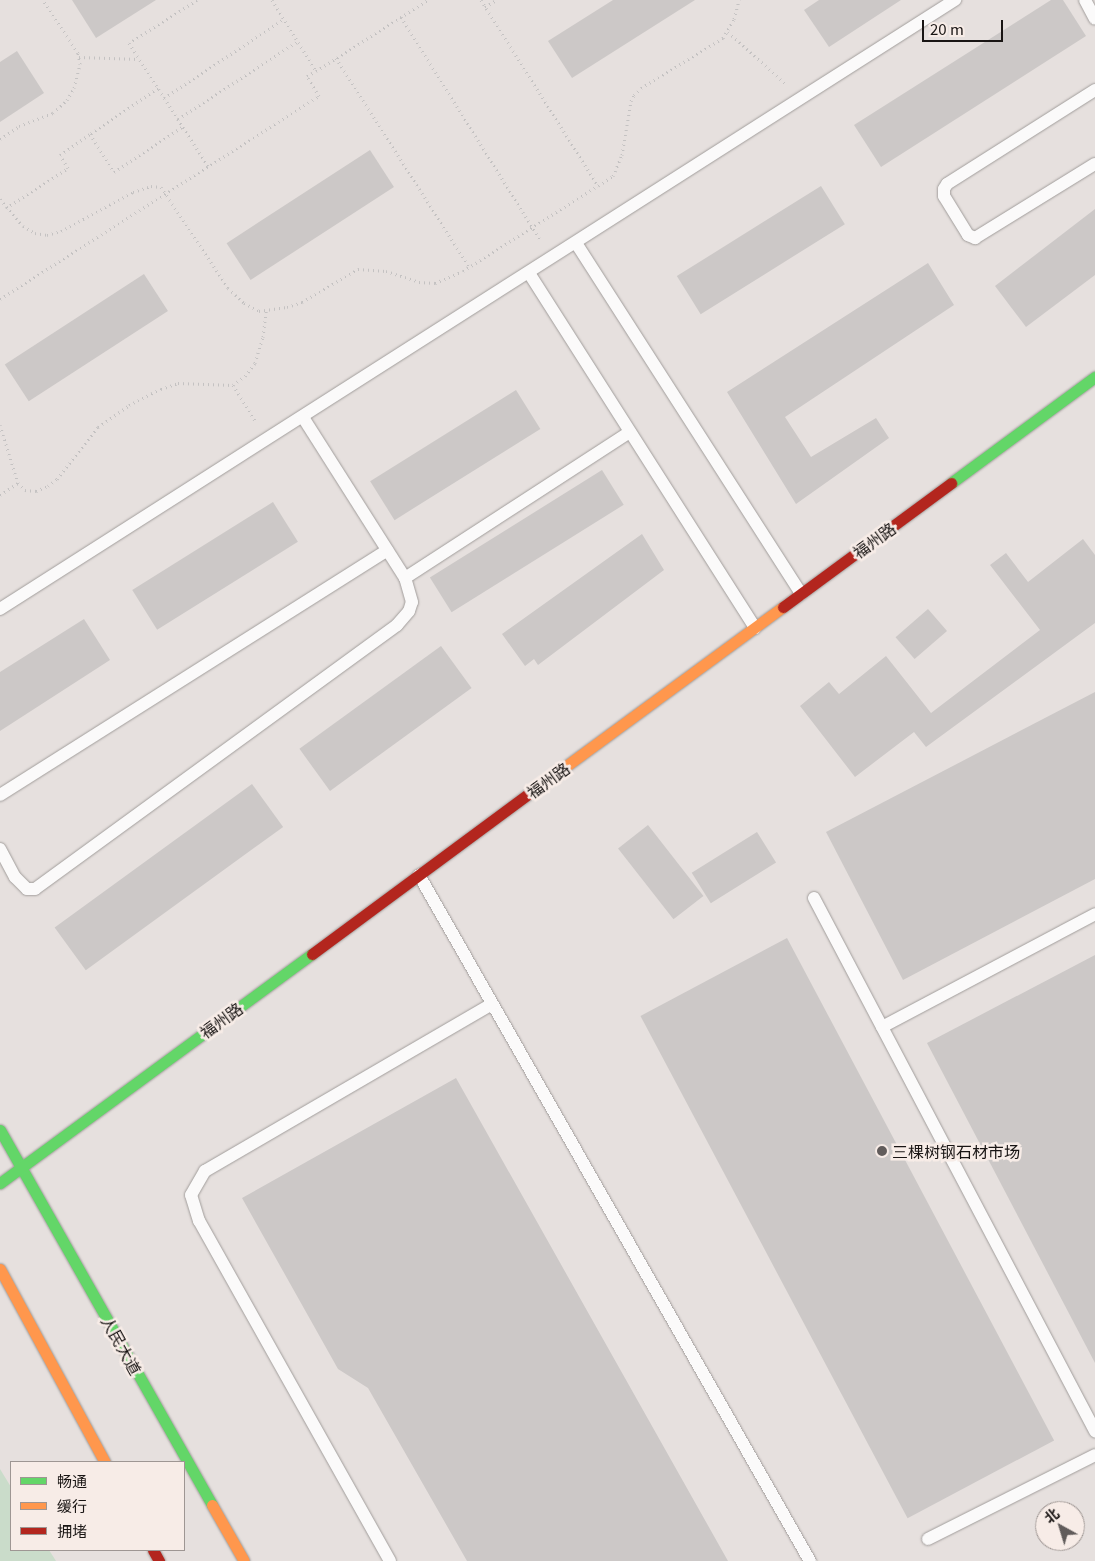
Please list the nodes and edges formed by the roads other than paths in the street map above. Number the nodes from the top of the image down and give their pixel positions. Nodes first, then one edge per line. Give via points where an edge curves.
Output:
1 (954, 0) edge
2 (1085, 0) edge
3 (1095, 19) edge
4 (1095, 90) edge
5 (1095, 164) edge
6 (576, 243) junction
7 (529, 273) junction
8 (1095, 377) edge
9 (303, 417) junction
10 (630, 432) junction
11 (387, 550) junction
12 (405, 578) junction
13 (801, 594) junction
14 (0, 609) edge
15 (755, 628) junction
16 (0, 795) edge
17 (0, 849) edge
18 (419, 875) junction
19 (814, 898) dead end
20 (1095, 914) edge
21 (492, 1004) junction
22 (882, 1027) junction
23 (0, 1130) edge
24 (21, 1167) junction
25 (0, 1183) edge
26 (0, 1269) edge
27 (1095, 1431) edge
28 (1095, 1455) edge
29 (104, 1461) edge
30 (928, 1539) dead end
31 (244, 1561) edge
32 (390, 1561) edge
33 (810, 1561) edge

1 - 6 lane
2 - 3 lane
4 - 5 lane via 947,184 944,196 968,235 975,238
6 - 7 lane
6 - 13 lane
7 - 9 lane
7 - 10 lane
8 - 13 street, 福州路
9 - 11 lane
9 - 14 lane
10 - 12 lane
10 - 15 lane
11 - 12 lane
11 - 16 lane
12 - 17 lane via 412,602 397,625 34,889 27,888 16,877
13 - 15 street, 福州路
15 - 18 street, 福州路
18 - 21 lane
18 - 24 street, 福州路
19 - 22 lane
20 - 22 lane
21 - 32 lane via 205,1171 191,1196 199,1221
21 - 33 lane
22 - 27 lane
23 - 24 street, 人民大道
24 - 25 street, 福州路
24 - 31 street, 人民大道
26 - 29 street
28 - 30 lane

